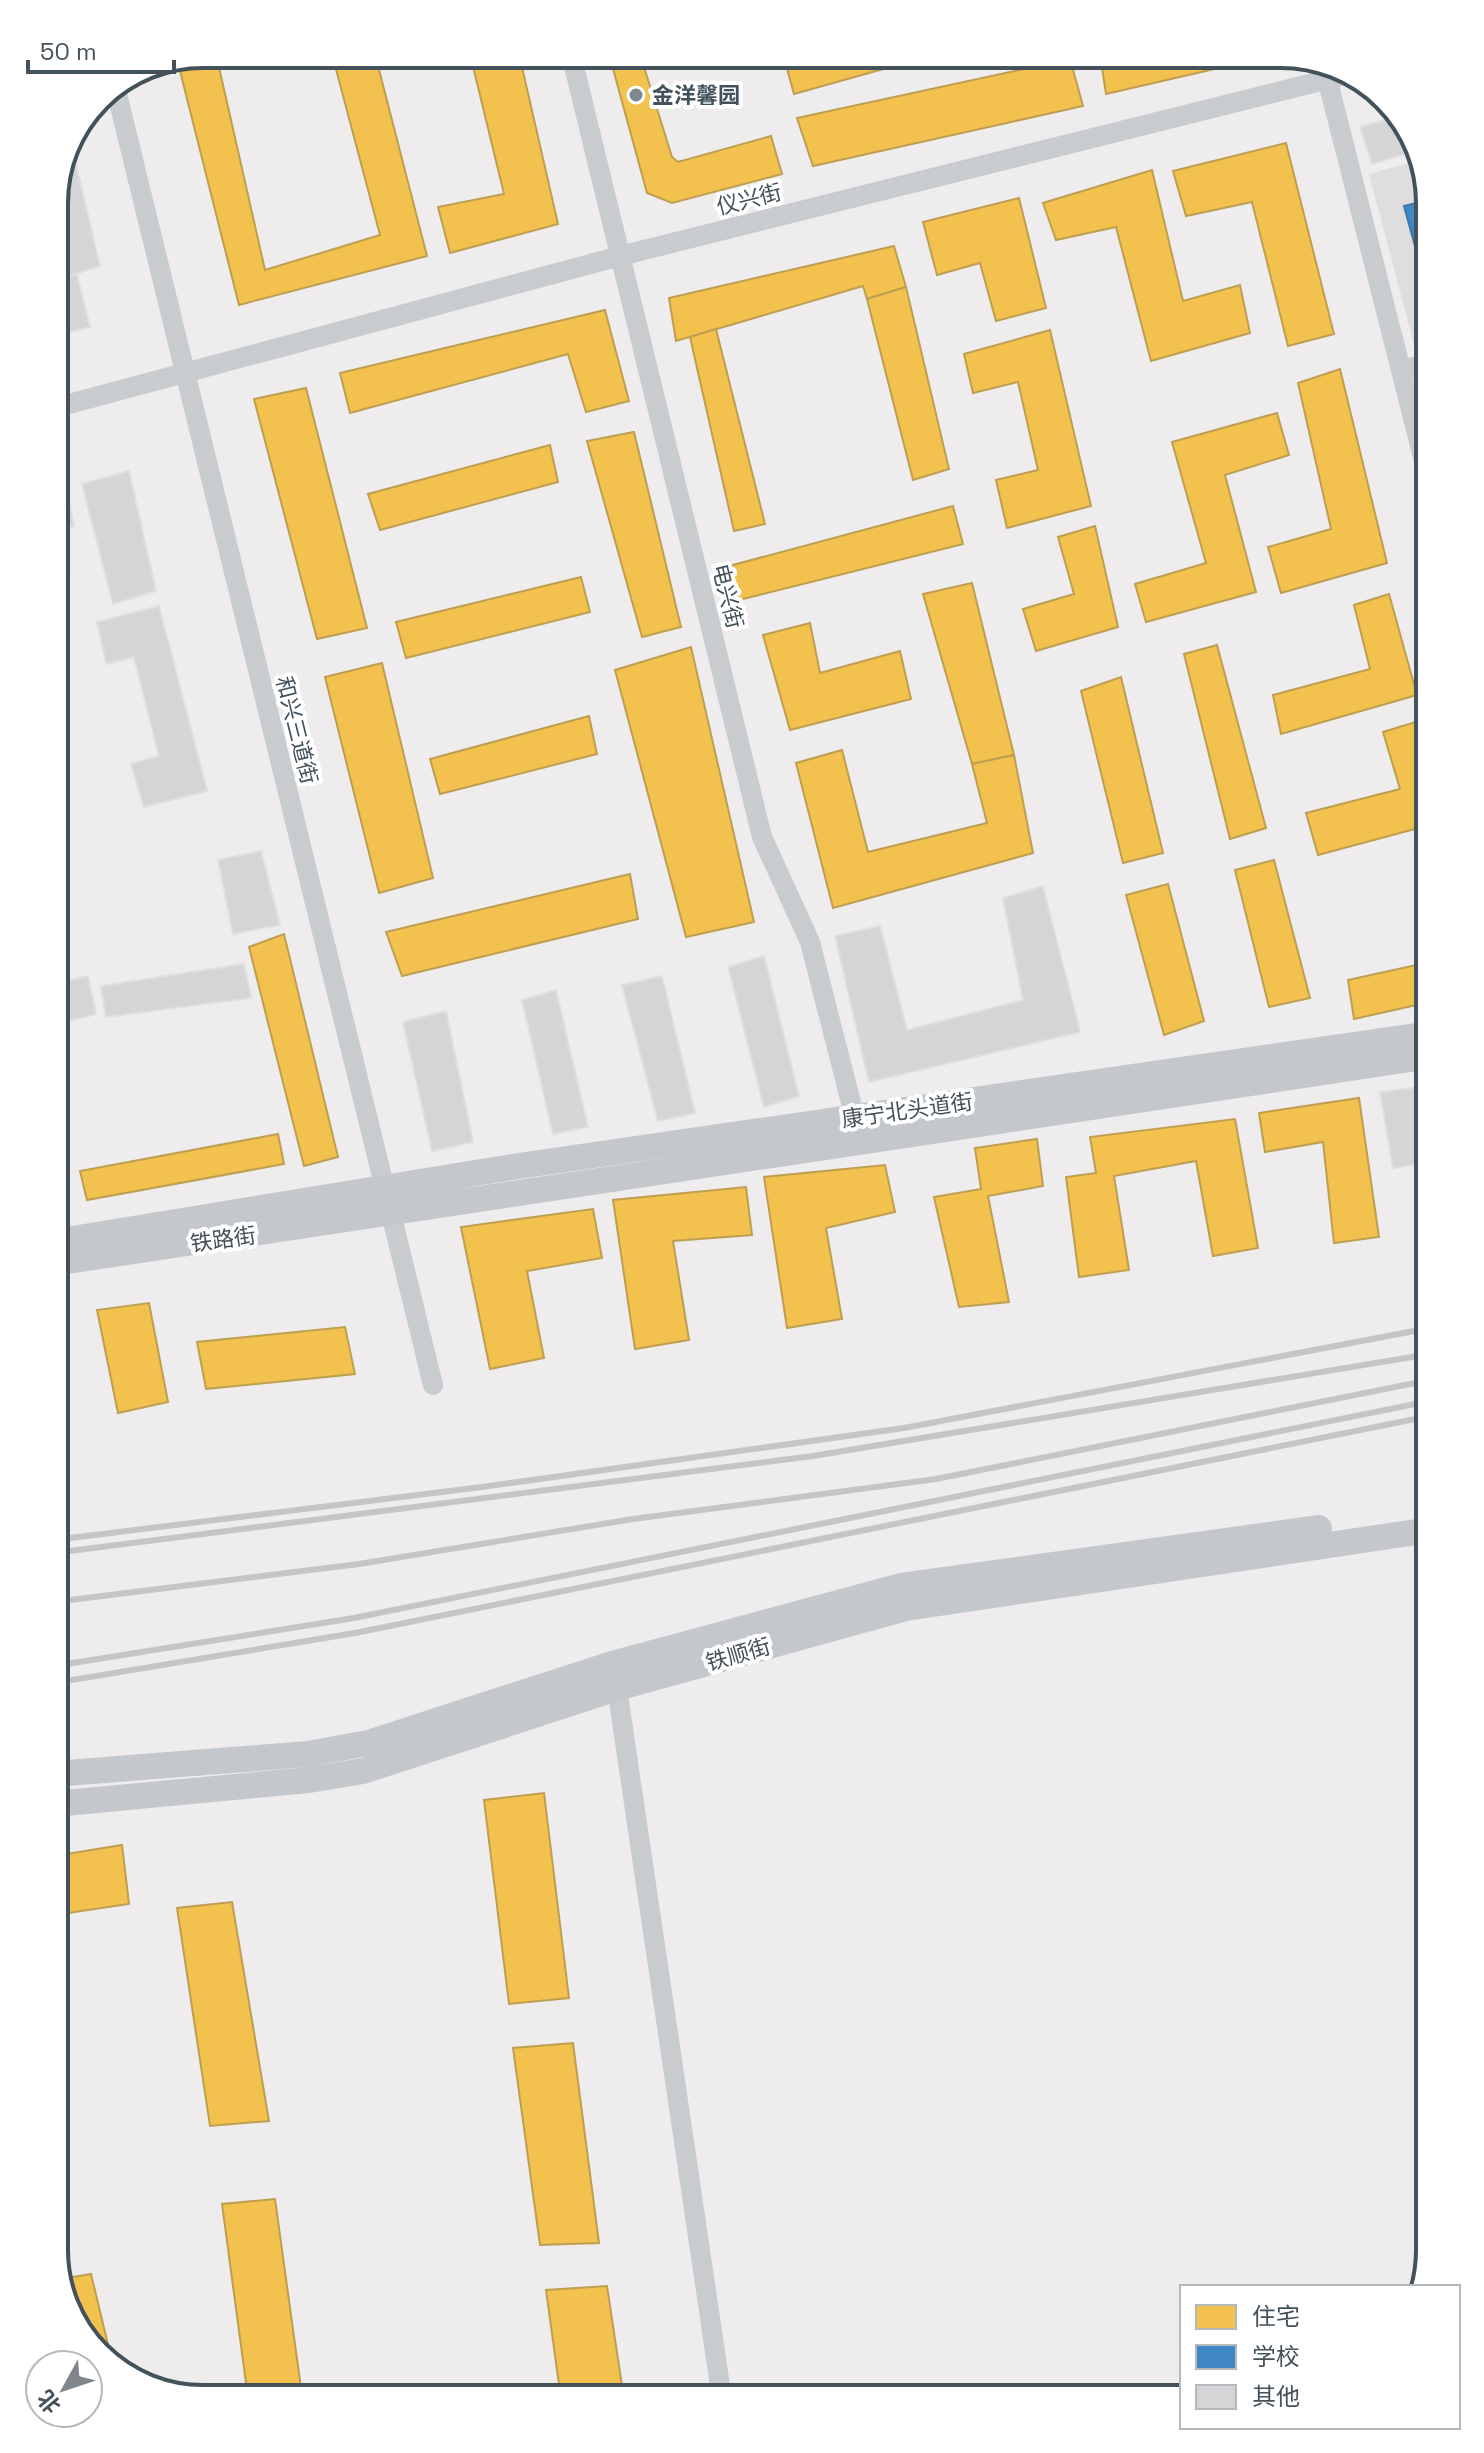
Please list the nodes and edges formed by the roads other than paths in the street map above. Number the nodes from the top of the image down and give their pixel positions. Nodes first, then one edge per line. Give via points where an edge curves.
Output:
1 (574, 68) edge
2 (1319, 74) edge
3 (1327, 76) edge
4 (118, 99) edge
5 (620, 256) junction
6 (1416, 366) edge
7 (1401, 370) junction
8 (185, 374) junction
9 (68, 404) edge
10 (1416, 429) edge
11 (1416, 1036) edge
12 (1416, 1058) edge
13 (858, 1130) junction
14 (385, 1189) junction
15 (392, 1214) junction
16 (68, 1240) edge
17 (68, 1261) edge
18 (433, 1385) dead end
19 (1416, 1515) edge
20 (1416, 1532) edge
21 (617, 1688) junction
22 (68, 1773) edge
23 (68, 1803) edge
24 (720, 2385) edge

1 - 5 street, 电兴街
2 - 5 street, 仪兴街
3 - 7 street
4 - 8 street, 和兴三道街
5 - 8 street, 仪兴街
5 - 13 street, 电兴街 via 762,837 810,942
6 - 7 street
7 - 10 street
8 - 9 street, 仪兴街
8 - 14 street, 和兴三道街
11 - 13 main road, 康宁北头道街
12 - 13 main road, 康宁北头道街
13 - 14 main road, 康宁北头道街
13 - 15 main road, 康宁北头道街
14 - 15 street, 和兴三道街
14 - 16 main road, 铁路街
15 - 17 main road, 铁路街
15 - 18 street, 和兴三道街
19 - 22 main road, 铁顺街 via 901,1586 612,1664 368,1743 308,1754
20 - 21 main road, 铁顺街 via 906,1608
21 - 23 main road, 铁顺街 via 363,1771
21 - 24 street

